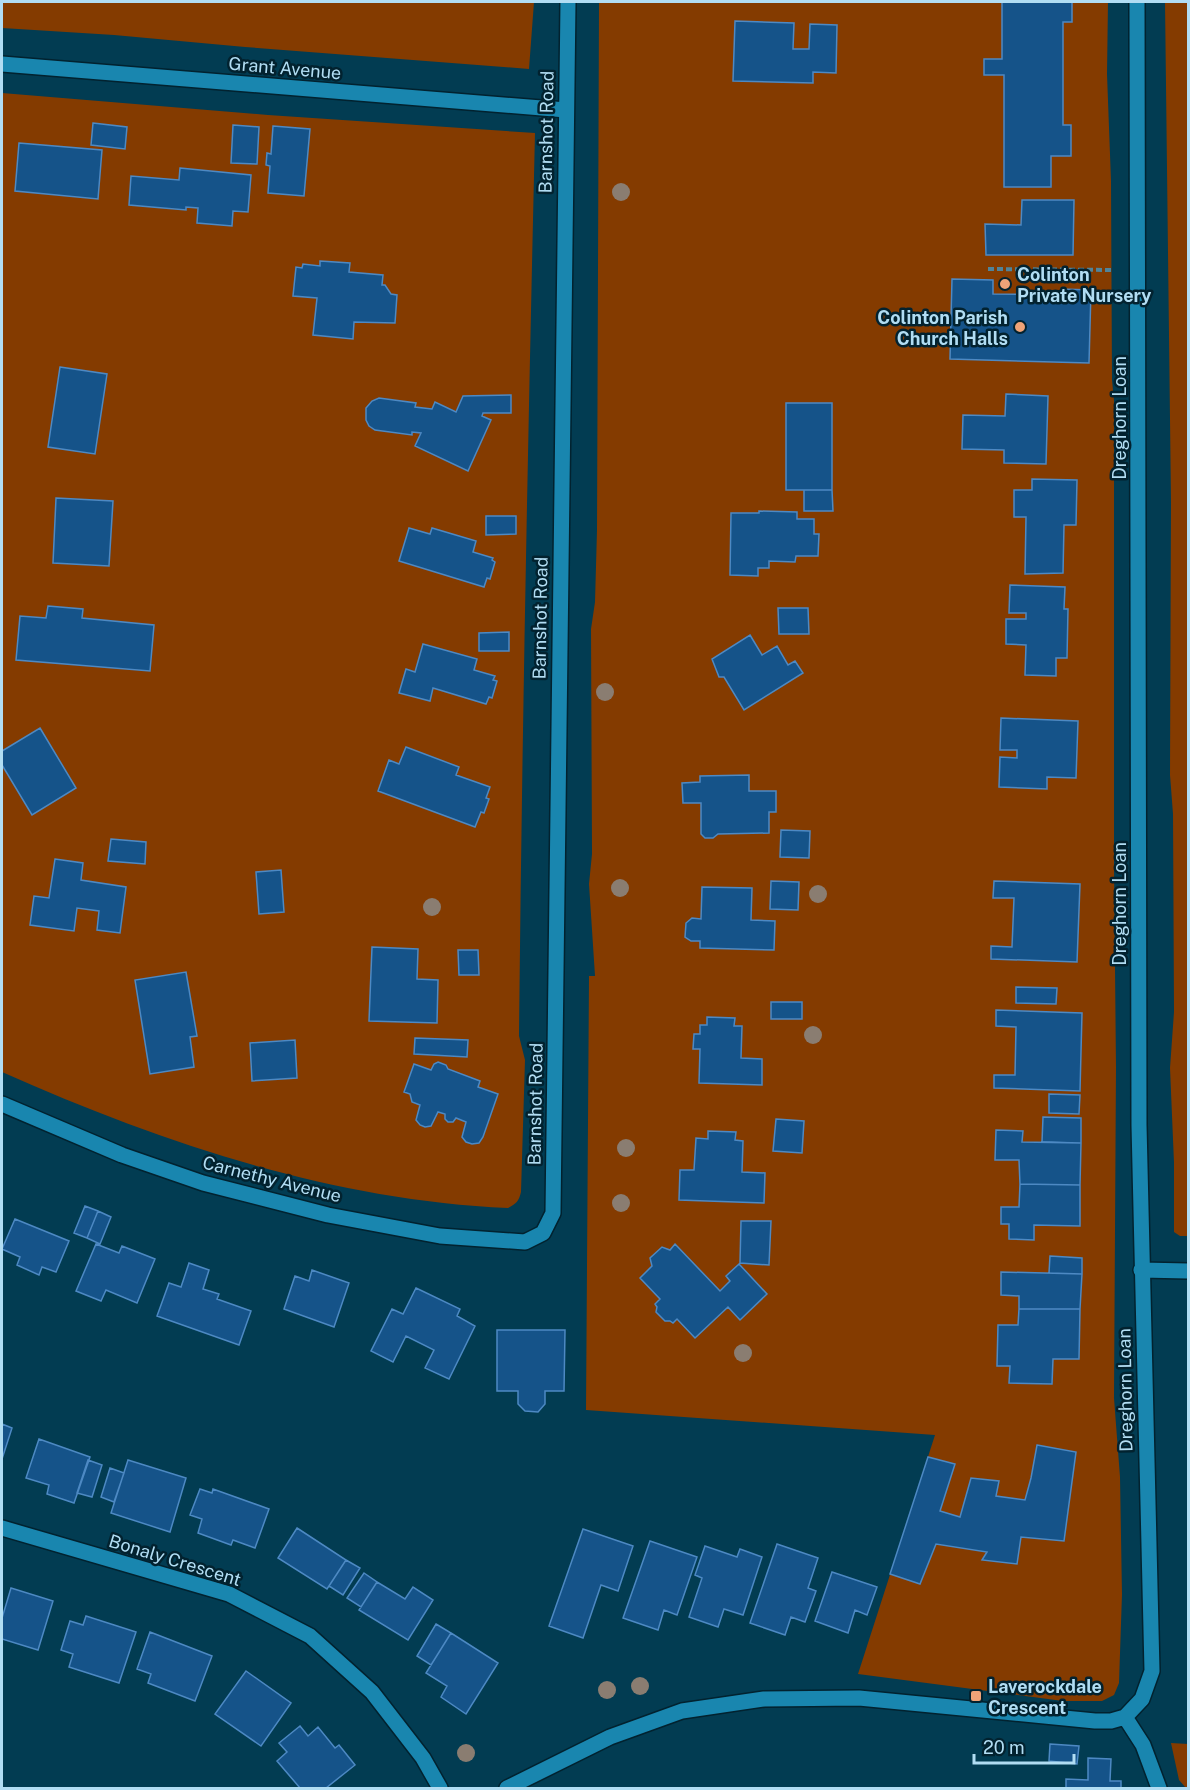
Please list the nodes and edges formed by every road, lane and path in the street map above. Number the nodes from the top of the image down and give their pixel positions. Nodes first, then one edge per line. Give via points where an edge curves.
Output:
1 (568, 2) edge
2 (1137, 2) edge
3 (2, 64) edge
4 (566, 110) junction
5 (988, 269) dead end
6 (1138, 271) junction
7 (2, 1104) edge
8 (543, 1233) joint
9 (1141, 1270) junction
10 (1188, 1271) edge
11 (2, 1528) edge
12 (1125, 1717) junction
13 (440, 1788) edge
14 (507, 1788) edge
15 (1158, 1788) edge

1 - 4 street, Barnshot Road
2 - 6 street, Dreghorn Loan
3 - 4 street, Grant Avenue
4 - 8 street, Barnshot Road via 553,1213
5 - 6 path
6 - 9 street, Dreghorn Loan
7 - 8 street, Carnethy Avenue via 122,1155 193,1179 328,1215 451,1236 525,1242
9 - 10 street
9 - 12 street, Dreghorn Loan via 1152,1671 1142,1699
11 - 13 street, Bonaly Crescent via 229,1594 310,1636 372,1692 423,1758
12 - 14 street via 1095,1721 859,1698 764,1699 682,1711 610,1737
12 - 15 street via 1143,1745

